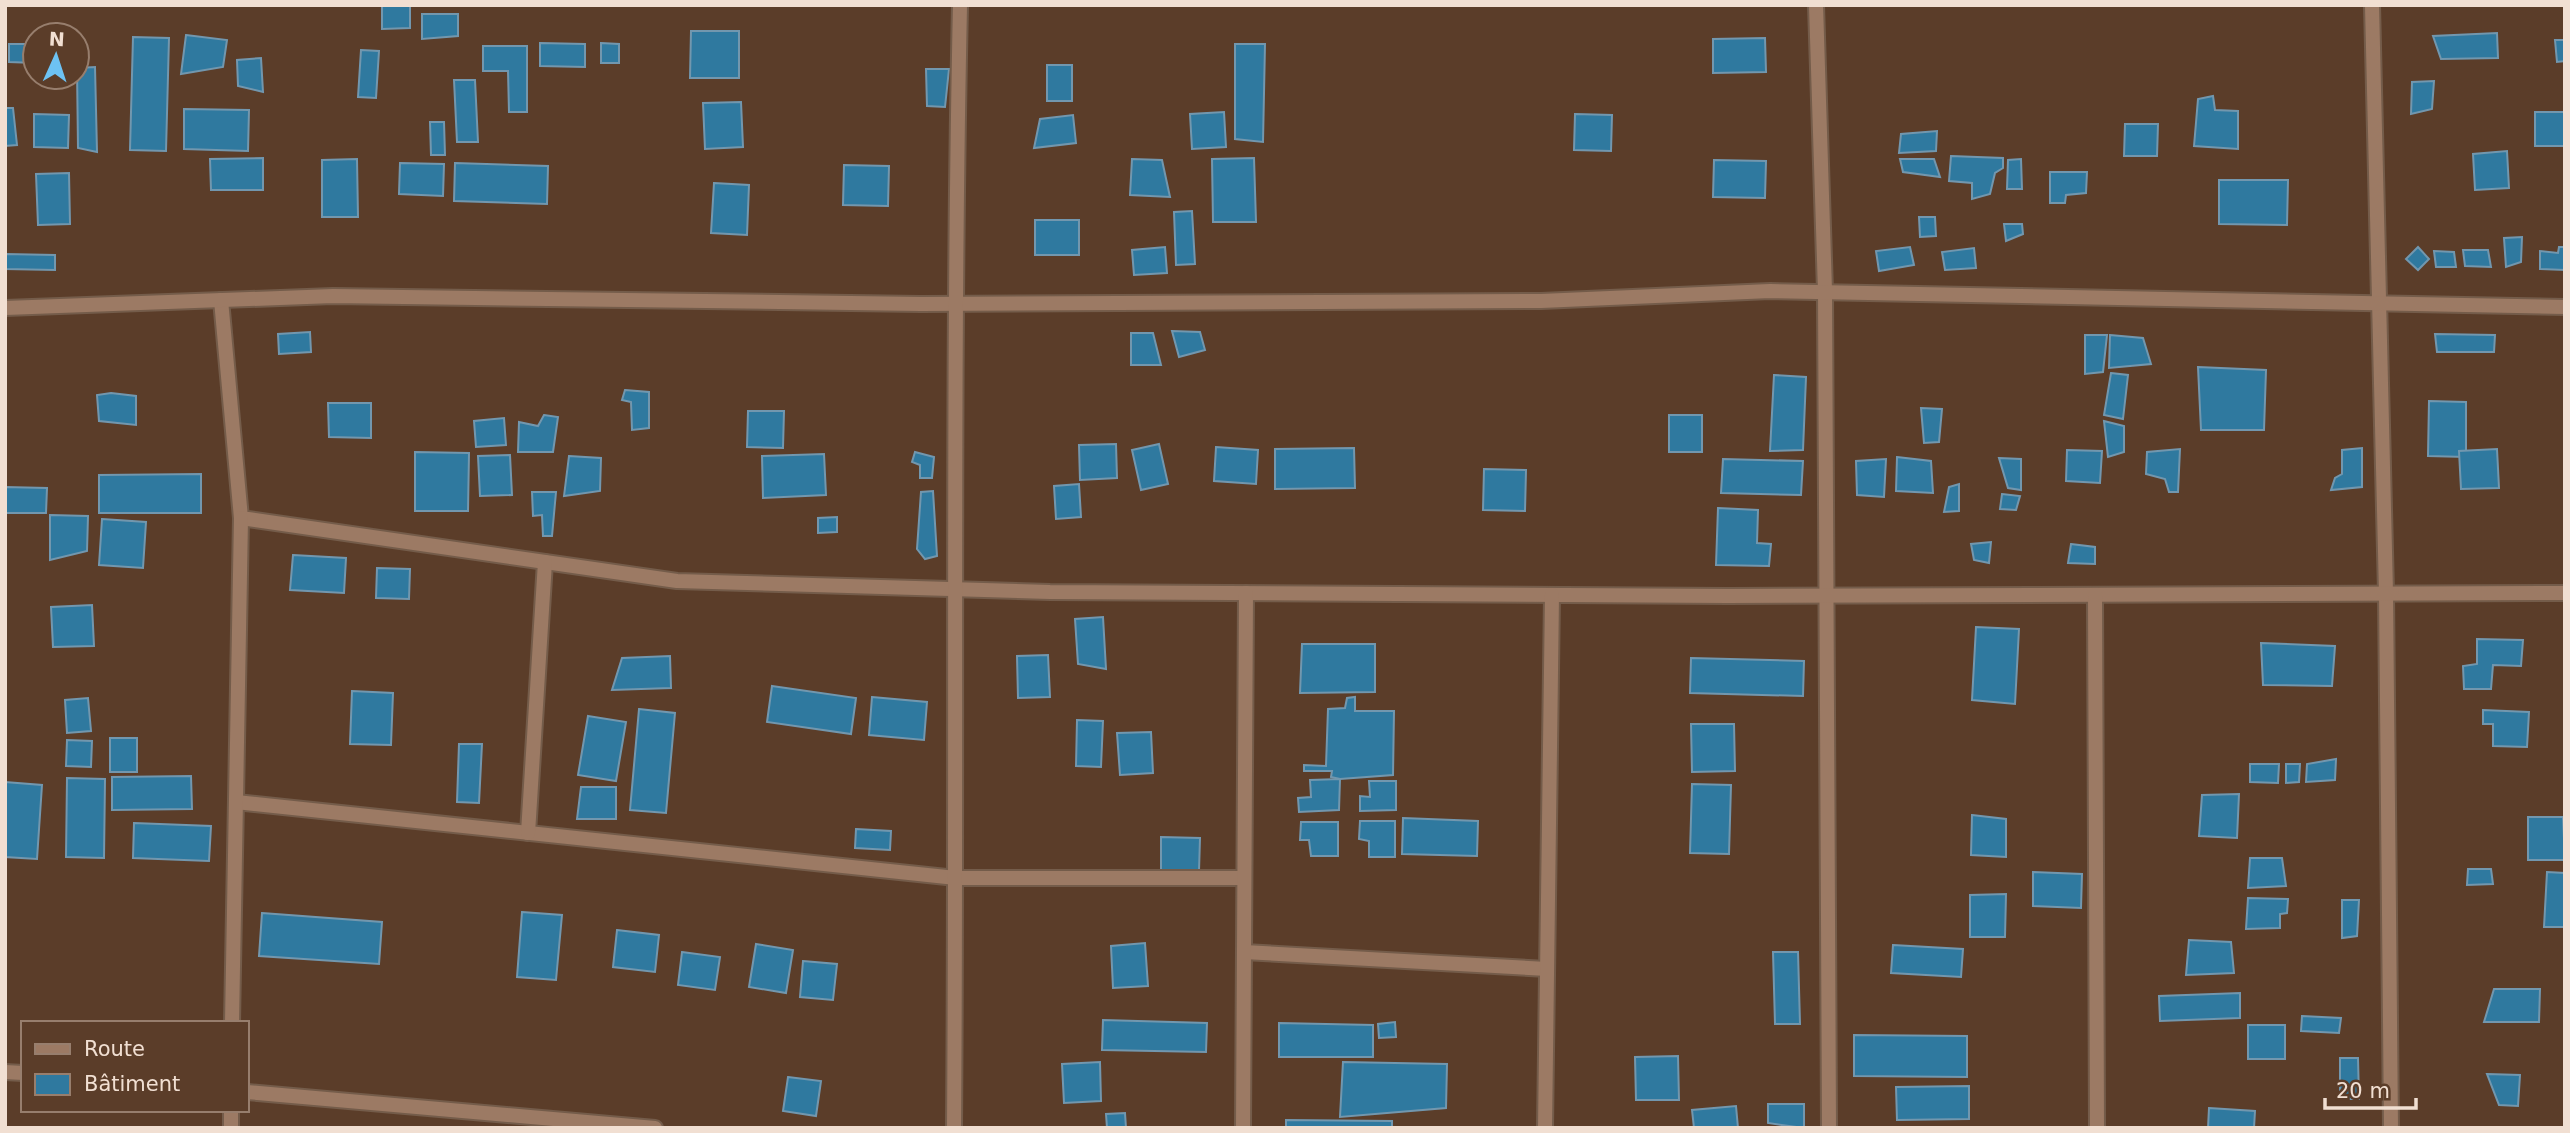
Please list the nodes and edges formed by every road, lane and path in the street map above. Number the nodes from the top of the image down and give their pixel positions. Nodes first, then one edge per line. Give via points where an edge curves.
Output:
1 (960, 5) edge
2 (1816, 5) edge
3 (2372, 5) edge
4 (1825, 291) junction
5 (221, 300) junction
6 (2380, 301) junction
7 (954, 304) junction
8 (2565, 307) edge
9 (5, 308) edge
10 (241, 518) junction
11 (545, 562) junction
12 (957, 589) junction
13 (1246, 593) junction
14 (2386, 593) junction
15 (2565, 593) edge
16 (1552, 595) junction
17 (2095, 595) junction
18 (1825, 596) junction
19 (236, 802) junction
20 (528, 833) junction
21 (956, 878) junction
22 (1244, 878) junction
23 (1244, 952) junction
24 (1547, 969) junction
25 (232, 1021) edge
26 (248, 1093) edge
27 (655, 1128) edge
28 (954, 1128) edge
29 (1243, 1128) edge
30 (1545, 1128) edge
31 (1829, 1128) edge
32 (2097, 1128) edge
33 (2391, 1128) edge

1 - 7 street
2 - 4 street
3 - 6 street
4 - 6 street
4 - 7 street via 1541,301
4 - 18 street
5 - 7 street via 333,296
5 - 9 street
5 - 10 street
6 - 8 street
6 - 14 street
7 - 12 street
10 - 11 street
10 - 19 street
11 - 12 street via 677,581
11 - 20 street
12 - 13 street
12 - 21 street
13 - 16 street
13 - 22 street
14 - 15 street
14 - 17 street
14 - 33 street
16 - 18 street
16 - 24 street
17 - 18 street
17 - 32 street
18 - 31 street
19 - 20 street
19 - 25 street
20 - 21 street
21 - 22 street
21 - 28 street
22 - 23 street
23 - 24 street
23 - 29 street
24 - 30 street
26 - 27 street

